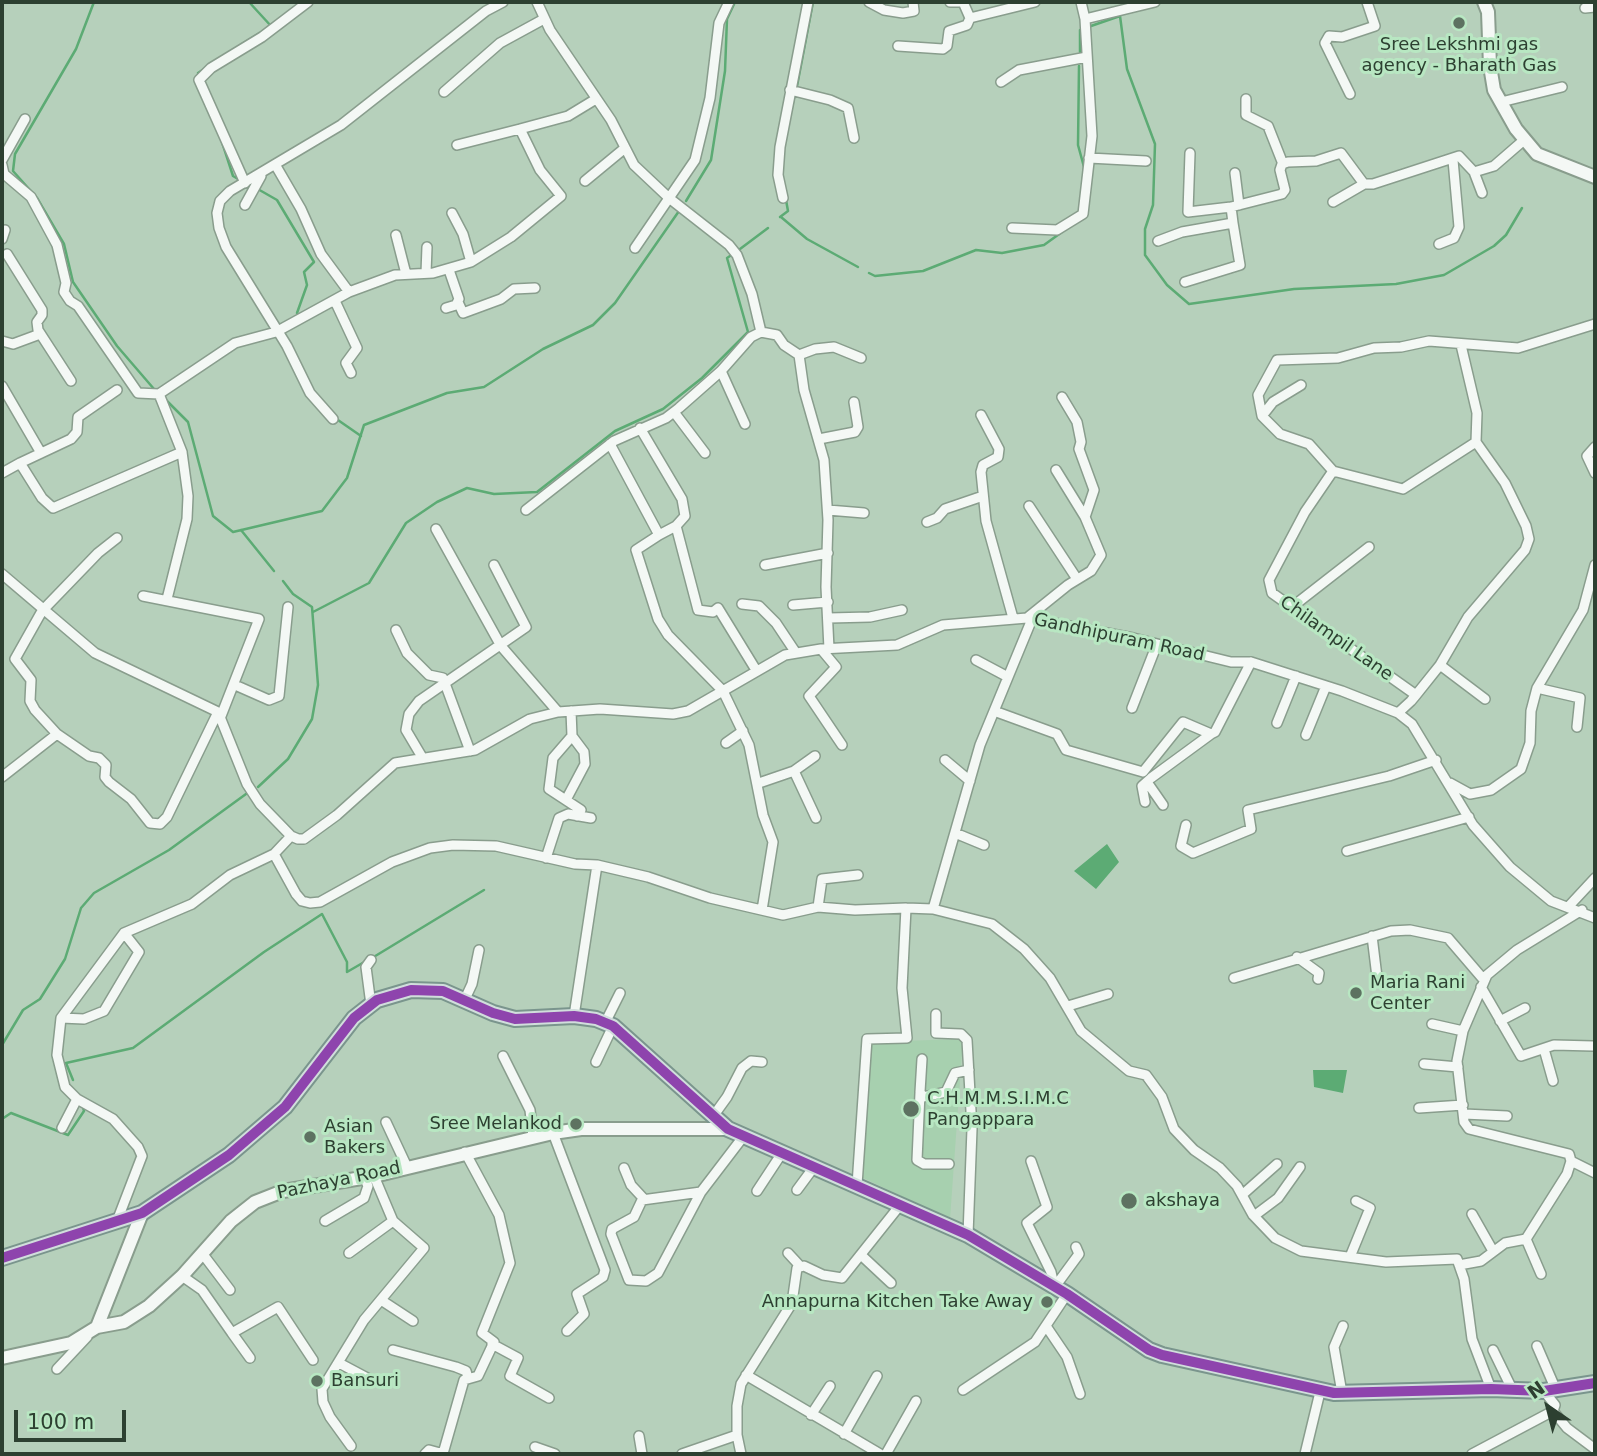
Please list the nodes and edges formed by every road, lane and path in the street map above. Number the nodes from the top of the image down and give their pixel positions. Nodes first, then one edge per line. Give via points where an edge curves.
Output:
1 (308, 2) edge
2 (503, 2) edge
3 (537, 2) edge
4 (729, 2) edge
5 (808, 2) edge
6 (869, 2) edge
7 (913, 2) edge
8 (950, 2) edge
9 (962, 2) edge
10 (1035, 2) edge
11 (1081, 2) edge
12 (1155, 2) edge
13 (1367, 2) edge
14 (1484, 2) edge
15 (970, 18) junction
16 (544, 19) junction
17 (1085, 19) junction
18 (898, 46) dead end
19 (1087, 57) junction
20 (1002, 82) dead end
21 (1562, 87) dead end
22 (790, 90) junction
23 (444, 92) dead end
24 (1350, 93) dead end
25 (596, 99) junction
26 (1246, 99) dead end
27 (1501, 102) junction
28 (25, 119) dead end
29 (520, 129) junction
30 (855, 138) dead end
31 (1524, 140) junction
32 (457, 145) dead end
33 (625, 148) junction
34 (1190, 153) dead end
35 (1089, 158) junction
36 (2, 160) edge
37 (1453, 160) junction
38 (1146, 161) dead end
39 (1283, 164) junction
40 (2, 165) edge
41 (276, 166) junction
42 (1474, 172) junction
43 (1235, 173) dead end
44 (262, 174) junction
45 (1595, 177) edge
46 (585, 181) dead end
47 (245, 183) junction
48 (1364, 184) junction
49 (1482, 194) dead end
50 (669, 198) junction
51 (783, 198) dead end
52 (1333, 202) dead end
53 (245, 205) dead end
54 (1235, 206) junction
55 (452, 213) dead end
56 (1233, 223) junction
57 (1012, 228) dead end
58 (396, 235) dead end
59 (1158, 241) dead end
60 (1438, 244) dead end
61 (428, 247) dead end
62 (635, 248) dead end
63 (7, 254) dead end
64 (471, 262) junction
65 (449, 270) junction
66 (426, 273) junction
67 (406, 274) junction
68 (1185, 282) dead end
69 (535, 288) dead end
70 (349, 292) junction
71 (335, 301) junction
72 (458, 302) junction
73 (446, 308) dead end
74 (1595, 324) edge
75 (276, 332) junction
76 (761, 332) junction
77 (40, 334) junction
78 (2, 341) edge
79 (1461, 345) junction
80 (799, 355) junction
81 (862, 358) dead end
82 (721, 371) junction
83 (351, 373) dead end
84 (71, 381) dead end
85 (1301, 385) dead end
86 (2, 386) edge
87 (117, 390) dead end
88 (159, 394) junction
89 (1062, 397) dead end
90 (854, 402) dead end
91 (674, 412) junction
92 (981, 415) dead end
93 (1262, 416) junction
94 (333, 419) dead end
95 (745, 424) dead end
96 (640, 428) junction
97 (819, 439) junction
98 (1476, 442) junction
99 (610, 444) junction
100 (1595, 447) edge
101 (182, 452) junction
102 (41, 453) junction
103 (705, 453) dead end
104 (20, 463) junction
105 (1056, 470) dead end
106 (1333, 471) junction
107 (2, 473) edge
108 (1595, 473) edge
109 (983, 496) junction
110 (1030, 506) dead end
111 (526, 510) dead end
112 (828, 510) junction
113 (864, 513) dead end
114 (1085, 517) junction
115 (927, 522) dead end
116 (676, 526) junction
117 (436, 529) dead end
118 (659, 535) junction
119 (117, 538) dead end
120 (1369, 547) dead end
121 (828, 553) junction
122 (494, 565) dead end
123 (765, 565) dead end
124 (1595, 565) edge
125 (2, 574) edge
126 (1077, 579) junction
127 (1591, 590) edge
128 (144, 596) dead end
129 (167, 599) junction
130 (828, 602) junction
131 (742, 604) dead end
132 (793, 605) dead end
133 (288, 607) dead end
134 (1292, 607) junction
135 (902, 610) dead end
136 (42, 611) junction
137 (829, 618) junction
138 (1013, 618) junction
139 (1030, 619) junction
140 (396, 630) dead end
141 (1157, 644) junction
142 (501, 646) junction
143 (825, 649) junction
144 (796, 653) junction
145 (976, 660) dead end
146 (1251, 662) junction
147 (1440, 665) junction
148 (756, 670) junction
149 (1296, 676) junction
150 (1008, 677) junction
151 (444, 684) junction
152 (235, 685) junction
153 (1326, 686) junction
154 (1537, 688) junction
155 (723, 691) junction
156 (1416, 695) junction
157 (1485, 699) dead end
158 (1132, 708) dead end
159 (571, 711) junction
160 (994, 711) junction
161 (558, 712) junction
162 (1398, 713) junction
163 (220, 714) junction
164 (1278, 723) dead end
165 (1577, 727) dead end
166 (743, 731) junction
167 (1215, 731) junction
168 (57, 734) junction
169 (1306, 735) dead end
170 (572, 736) junction
171 (726, 743) dead end
172 (842, 745) dead end
173 (470, 751) junction
174 (815, 756) dead end
175 (422, 757) junction
176 (945, 760) dead end
177 (1436, 760) junction
178 (794, 771) junction
179 (1148, 776) junction
180 (2, 777) edge
181 (970, 781) junction
182 (759, 783) junction
183 (1450, 783) junction
184 (567, 798) junction
185 (1144, 802) dead end
186 (1163, 804) dead end
187 (577, 816) junction
188 (1468, 817) junction
189 (591, 818) dead end
190 (816, 818) dead end
191 (1186, 825) dead end
192 (955, 833) junction
193 (291, 836) junction
194 (984, 845) dead end
195 (1347, 851) dead end
196 (274, 854) junction
197 (546, 858) junction
198 (597, 865) junction
199 (858, 875) dead end
200 (1595, 878) edge
201 (1569, 906) junction
202 (818, 907) junction
203 (906, 908) junction
204 (933, 909) junction
205 (762, 910) junction
206 (1582, 910) junction
207 (1595, 918) edge
208 (124, 933) junction
209 (1372, 936) junction
210 (479, 950) dead end
211 (1297, 957) junction
212 (371, 960) dead end
213 (1377, 977) dead end
214 (1234, 978) dead end
215 (1318, 979) dead end
216 (1482, 984) junction
217 (620, 993) dead end
218 (1108, 994) dead end
219 (465, 999) junction
220 (371, 1005) junction
221 (1068, 1006) junction
222 (1525, 1009) dead end
223 (936, 1014) dead end
224 (574, 1016) junction
225 (61, 1018) junction
226 (1500, 1021) junction
227 (1432, 1024) dead end
228 (609, 1025) junction
229 (1463, 1031) junction
230 (1593, 1046) dead end
231 (1544, 1049) junction
232 (503, 1056) dead end
233 (922, 1059) dead end
234 (596, 1062) dead end
235 (762, 1062) dead end
236 (1424, 1063) dead end
237 (1458, 1067) junction
238 (969, 1070) junction
239 (1553, 1081) dead end
240 (920, 1093) junction
241 (77, 1099) junction
242 (1419, 1108) dead end
243 (1463, 1109) junction
244 (714, 1115) junction
245 (1507, 1116) dead end
246 (386, 1122) dead end
247 (62, 1128) dead end
248 (728, 1129) junction
249 (553, 1133) junction
250 (533, 1137) junction
251 (743, 1137) junction
252 (465, 1152) junction
253 (782, 1153) junction
254 (1031, 1161) dead end
255 (1571, 1161) junction
256 (949, 1164) dead end
257 (1277, 1164) dead end
258 (407, 1167) junction
259 (814, 1167) junction
260 (1300, 1167) dead end
261 (624, 1168) dead end
262 (1595, 1173) edge
263 (369, 1177) junction
264 (857, 1185) junction
265 (797, 1190) dead end
266 (757, 1191) dead end
267 (701, 1192) junction
268 (1242, 1195) junction
269 (644, 1199) junction
270 (1356, 1201) dead end
271 (901, 1204) junction
272 (142, 1213) junction
273 (1472, 1214) dead end
274 (1254, 1216) junction
275 (117, 1221) junction
276 (325, 1221) dead end
277 (393, 1221) junction
278 (968, 1235) junction
279 (1526, 1239) junction
280 (1076, 1247) dead end
281 (1493, 1251) junction
282 (349, 1252) dead end
283 (202, 1253) junction
284 (788, 1253) dead end
285 (861, 1255) junction
286 (1350, 1257) junction
287 (2, 1258) edge
288 (1459, 1265) junction
289 (800, 1266) junction
290 (1541, 1274) dead end
291 (182, 1276) junction
292 (891, 1283) dead end
293 (230, 1290) dead end
294 (1061, 1291) junction
295 (381, 1300) junction
296 (413, 1321) dead end
297 (1046, 1326) junction
298 (1343, 1326) dead end
299 (97, 1327) junction
300 (567, 1331) dead end
301 (232, 1333) junction
302 (492, 1344) junction
303 (1538, 1346) dead end
304 (393, 1350) dead end
305 (1493, 1350) dead end
306 (2, 1358) edge
307 (250, 1358) dead end
308 (313, 1360) dead end
309 (339, 1363) junction
310 (57, 1369) dead end
311 (746, 1375) junction
312 (877, 1376) dead end
313 (468, 1378) junction
314 (371, 1380) dead end
315 (1595, 1382) edge
316 (830, 1386) dead end
317 (1491, 1389) junction
318 (1513, 1389) junction
319 (962, 1390) dead end
320 (1550, 1390) junction
321 (1320, 1391) junction
322 (1342, 1393) junction
323 (1080, 1394) dead end
324 (548, 1398) dead end
325 (916, 1401) dead end
326 (1553, 1411) junction
327 (811, 1415) junction
328 (844, 1434) junction
329 (737, 1435) junction
330 (639, 1436) dead end
331 (351, 1446) dead end
332 (535, 1447) dead end
333 (1595, 1452) edge
334 (425, 1454) edge
335 (555, 1454) edge
336 (642, 1454) edge
337 (682, 1454) edge
338 (741, 1454) edge
339 (880, 1454) edge
340 (886, 1454) edge
341 (1305, 1454) edge
342 (1472, 1454) edge

1 - 47 street via 199,80
2 - 41 street via 371,104
3 - 16 street
4 - 50 street via 719,23 700,145
5 - 22 street
6 - 7 street via 903,13 915,11
8 - 9 street
9 - 15 street
10 - 15 street
11 - 17 street
12 - 17 street
13 - 24 street via 1375,26 1342,37 1329,36 1325,43
14 - 27 street via 1494,90
15 - 18 street via 967,25 949,31 943,49
16 - 23 street via 500,43
16 - 25 street
17 - 19 street
19 - 20 street via 1019,70
19 - 35 street
21 - 27 street
22 - 30 street via 848,108
22 - 51 street via 778,163
25 - 29 street via 568,116
25 - 33 street
26 - 39 street via 1246,116 1268,126
27 - 31 street
28 - 36 street
29 - 32 street
29 - 64 street via 540,170 561,196
31 - 42 street via 1494,166
31 - 45 street via 1537,154
33 - 46 street
33 - 50 street via 634,165
34 - 54 street via 1188,212
35 - 38 street
35 - 57 street via 1083,214 1057,230
37 - 42 street via 1459,156
37 - 48 street
37 - 60 street via 1460,227 1454,238
39 - 48 street via 1341,153
39 - 54 street via 1283,194
40 - 88 street via 4,174 31,197 57,246 64,292 70,301 138,393
41 - 44 street
41 - 70 street via 321,254
42 - 49 street
43 - 54 street
44 - 47 street
44 - 53 street
47 - 75 street via 220,201 219,228
48 - 52 street
50 - 62 street
50 - 76 street via 737,255
54 - 56 street
55 - 64 street
56 - 59 street
56 - 68 street via 1240,265
58 - 67 street
61 - 66 street
63 - 77 street via 42,310 36,326
64 - 65 street
65 - 66 street
65 - 72 street
66 - 67 street
67 - 70 street
69 - 72 street via 514,289 502,299 463,313
70 - 71 street
71 - 75 street
71 - 83 street via 357,348 346,363
72 - 73 street
74 - 79 street via 1518,348
75 - 88 street via 235,343
75 - 94 street via 310,393
76 - 80 street via 777,335
76 - 82 street
77 - 78 street via 13,344
77 - 84 street
79 - 93 street via 1429,341 1338,358 1277,360 1258,395
79 - 98 street via 1477,413
80 - 81 street via 834,347
80 - 97 street
82 - 91 street
82 - 95 street
85 - 93 street via 1273,402
86 - 102 street
87 - 102 street via 78,417 75,436
88 - 101 street
89 - 114 street via 1077,422 1082,442 1079,449 1094,490
90 - 97 street via 855,432
91 - 96 street
91 - 103 street
92 - 109 street via 999,449 999,457 983,465
93 - 106 street via 1280,434 1309,443
96 - 99 street
96 - 116 street via 682,499 685,516
97 - 112 street
98 - 106 street via 1403,489
98 - 147 street via 1505,483 1528,539 1525,550 1468,617
99 - 111 street
99 - 118 street
100 - 108 street via 1587,457
101 - 104 street via 53,508
101 - 129 street via 187,519
102 - 104 street
104 - 107 street
105 - 114 street
106 - 134 street, Chilampil Lane via 1270,576 1272,593
109 - 115 street via 944,509 937,519
109 - 138 street
110 - 126 street
112 - 113 street
112 - 121 street
114 - 126 street via 1101,555 1091,571
116 - 118 street
116 - 148 street via 698,610 718,608
117 - 142 street
118 - 155 street via 636,550 658,619
119 - 136 street
120 - 134 street
121 - 123 street
121 - 130 street
122 - 142 street via 526,627
124 - 127 street
125 - 136 street
126 - 139 street
127 - 154 street
128 - 129 street
129 - 152 street via 259,619
130 - 132 street
130 - 137 street
131 - 144 street via 759,606
133 - 152 street via 279,696 269,700
134 - 156 street, Chilampil Lane
135 - 137 street
136 - 163 street via 95,653
136 - 168 street via 15,659 31,680 30,701 35,710
137 - 143 street
138 - 139 street, Gandhipuram Road
138 - 143 street, Gandhipuram Road via 943,625 897,645
139 - 141 street, Gandhipuram Road
139 - 150 street
140 - 151 street via 407,653 429,675 443,678
141 - 146 street, Gandhipuram Road via 1231,662
141 - 158 street
142 - 151 street
142 - 161 street
143 - 144 street, Gandhipuram Road
143 - 172 street via 836,667 808,696
144 - 148 street, Gandhipuram Road
145 - 150 street
146 - 149 street, Gandhipuram Road
146 - 167 street
147 - 156 street
147 - 157 street
148 - 155 street, Gandhipuram Road
149 - 153 street, Gandhipuram Road
149 - 164 street
150 - 160 street
151 - 173 street
151 - 175 street via 419,701 407,720 406,730
152 - 163 street
153 - 162 street, Gandhipuram Road
153 - 169 street
154 - 165 street via 1580,698
154 - 183 street via 1530,743 1521,769 1491,790 1470,794
155 - 159 street, Gandhipuram Road via 705,704 673,714
155 - 166 street
156 - 162 street
159 - 161 street, Gandhipuram Road
159 - 170 street
160 - 179 street via 1057,734 1066,750 1077,755
160 - 181 street
161 - 173 street, Gandhipuram Road via 530,719
162 - 177 street, Gandhipuram Road via 1412,724
163 - 168 street via 160,824 150,823 105,777 106,765 99,758
163 - 193 street via 247,784
166 - 171 street
166 - 182 street
167 - 179 street
167 - 179 street via 1183,722
168 - 180 street
170 - 184 street via 584,752 585,764
170 - 184 street via 553,758 549,789
173 - 175 street, Gandhipuram Road
174 - 178 street
175 - 193 street, Gandhipuram Road via 384,770 362,795 304,839
176 - 181 street
177 - 183 street, Gandhipuram Road
177 - 191 street via 1248,810 1251,829 1193,853 1181,846
178 - 182 street
178 - 190 street
179 - 185 street via 1142,786
179 - 186 street
181 - 192 street
182 - 205 street via 763,816 773,842
183 - 188 street, Gandhipuram Road
184 - 187 street via 581,810
187 - 189 street
187 - 197 street via 559,818
188 - 195 street
188 - 201 street, Gandhipuram Road via 1510,867 1551,901
192 - 194 street
192 - 204 street
193 - 196 street
196 - 197 street via 296,894 310,903 320,902 391,862 430,848 496,846
196 - 208 street via 230,875 192,904
197 - 198 street
198 - 205 street
198 - 224 street
199 - 202 street via 822,879
200 - 201 street
201 - 206 street, Gandhipuram Road
202 - 203 street
202 - 205 street via 783,915
203 - 204 street
203 - 264 street via 902,988 907,1038 867,1039
204 - 221 street via 992,924 1042,968
206 - 207 street, Gandhipuram Road
206 - 216 street via 1517,950
208 - 225 street
208 - 225 street via 139,952 104,1011 91,1018
209 - 211 street
209 - 213 street
209 - 216 street via 1410,930 1448,938
210 - 219 street
211 - 214 street
211 - 215 street via 1319,973
212 - 220 street via 366,967
216 - 226 street
216 - 229 street
217 - 228 street
218 - 221 street
219 - 220 main road via 443,990 411,990
219 - 224 main road via 516,1019
220 - 272 main road via 354,1018 285,1107 229,1155
221 - 268 street via 1081,1031 1129,1071 1146,1075 1162,1097 1174,1129 1220,1168
222 - 226 street
223 - 238 street via 936,1032 966,1038
224 - 228 main road
225 - 241 street via 60,1072 65,1087
226 - 231 street via 1521,1056
227 - 229 street
228 - 234 street
228 - 244 main road
229 - 237 street
230 - 231 street via 1568,1044
231 - 239 street
232 - 250 street via 530,1110
233 - 240 street
235 - 244 street via 751,1061 742,1068
236 - 237 street
237 - 243 street
238 - 240 street via 955,1073 945,1093 926,1097
238 - 278 street
240 - 256 street via 918,1160
241 - 247 street
241 - 275 street via 113,1119 142,1156
242 - 243 street
243 - 245 street
243 - 255 street via 1464,1122 1472,1130 1569,1154
244 - 248 main road
246 - 258 street
248 - 249 street, Pazhaya Road
248 - 251 main road
249 - 250 street, Pazhaya Road
249 - 300 street via 606,1270 577,1294 584,1314
250 - 252 street, Pazhaya Road
251 - 253 main road
251 - 267 street
252 - 258 street, Pazhaya Road
252 - 302 street via 499,1215 510,1258 482,1333 494,1339
253 - 259 main road
253 - 266 street
254 - 294 street via 1047,1207 1027,1223
255 - 262 street
255 - 279 street
257 - 268 street
258 - 263 street, Pazhaya Road
259 - 264 main road
259 - 265 street
260 - 274 street via 1278,1198
261 - 269 street
263 - 276 street via 364,1198
263 - 277 street
263 - 283 street, Pazhaya Road via 265,1197 226,1224
264 - 271 main road
267 - 269 street
267 - 269 street via 658,1273 633,1282 625,1276 611,1233 634,1217
268 - 274 street
270 - 286 street via 1370,1208
271 - 278 main road
271 - 285 street
272 - 275 main road
272 - 299 street
273 - 281 street
274 - 286 street via 1275,1238 1301,1251
275 - 287 main road
277 - 282 street
277 - 295 street via 424,1250
278 - 294 main road
279 - 281 street
279 - 290 street
280 - 294 street via 1079,1254
281 - 288 street via 1481,1261
283 - 291 street, Pazhaya Road
283 - 293 street
284 - 289 street
285 - 289 street via 840,1280
285 - 292 street
286 - 288 street via 1386,1262 1457,1259
288 - 317 street via 1472,1339
289 - 311 street via 792,1303
291 - 299 street, Pazhaya Road via 124,1322
291 - 301 street via 202,1290
294 - 297 street
294 - 321 main road via 1149,1350
295 - 296 street
295 - 309 street
297 - 319 street via 1023,1352
297 - 323 street via 1067,1357
298 - 322 street via 1334,1347
299 - 306 street, Pazhaya Road via 71,1343
299 - 310 street
301 - 307 street
301 - 308 street via 278,1307
302 - 313 street via 478,1377
302 - 324 street via 518,1358 510,1376
303 - 320 street
304 - 313 street via 456,1367 466,1371
305 - 318 street
309 - 314 street
309 - 331 street via 322,1389 323,1402
311 - 327 street
311 - 329 street via 737,1406
312 - 328 street
313 - 334 street via 444,1450
315 - 320 main road
316 - 327 street
317 - 318 main road
317 - 322 main road
318 - 320 main road
320 - 326 street
321 - 322 main road
321 - 341 street
325 - 340 street
326 - 333 street
326 - 342 street
327 - 328 street
328 - 339 street
329 - 337 street
329 - 338 street
330 - 336 street
332 - 335 street

